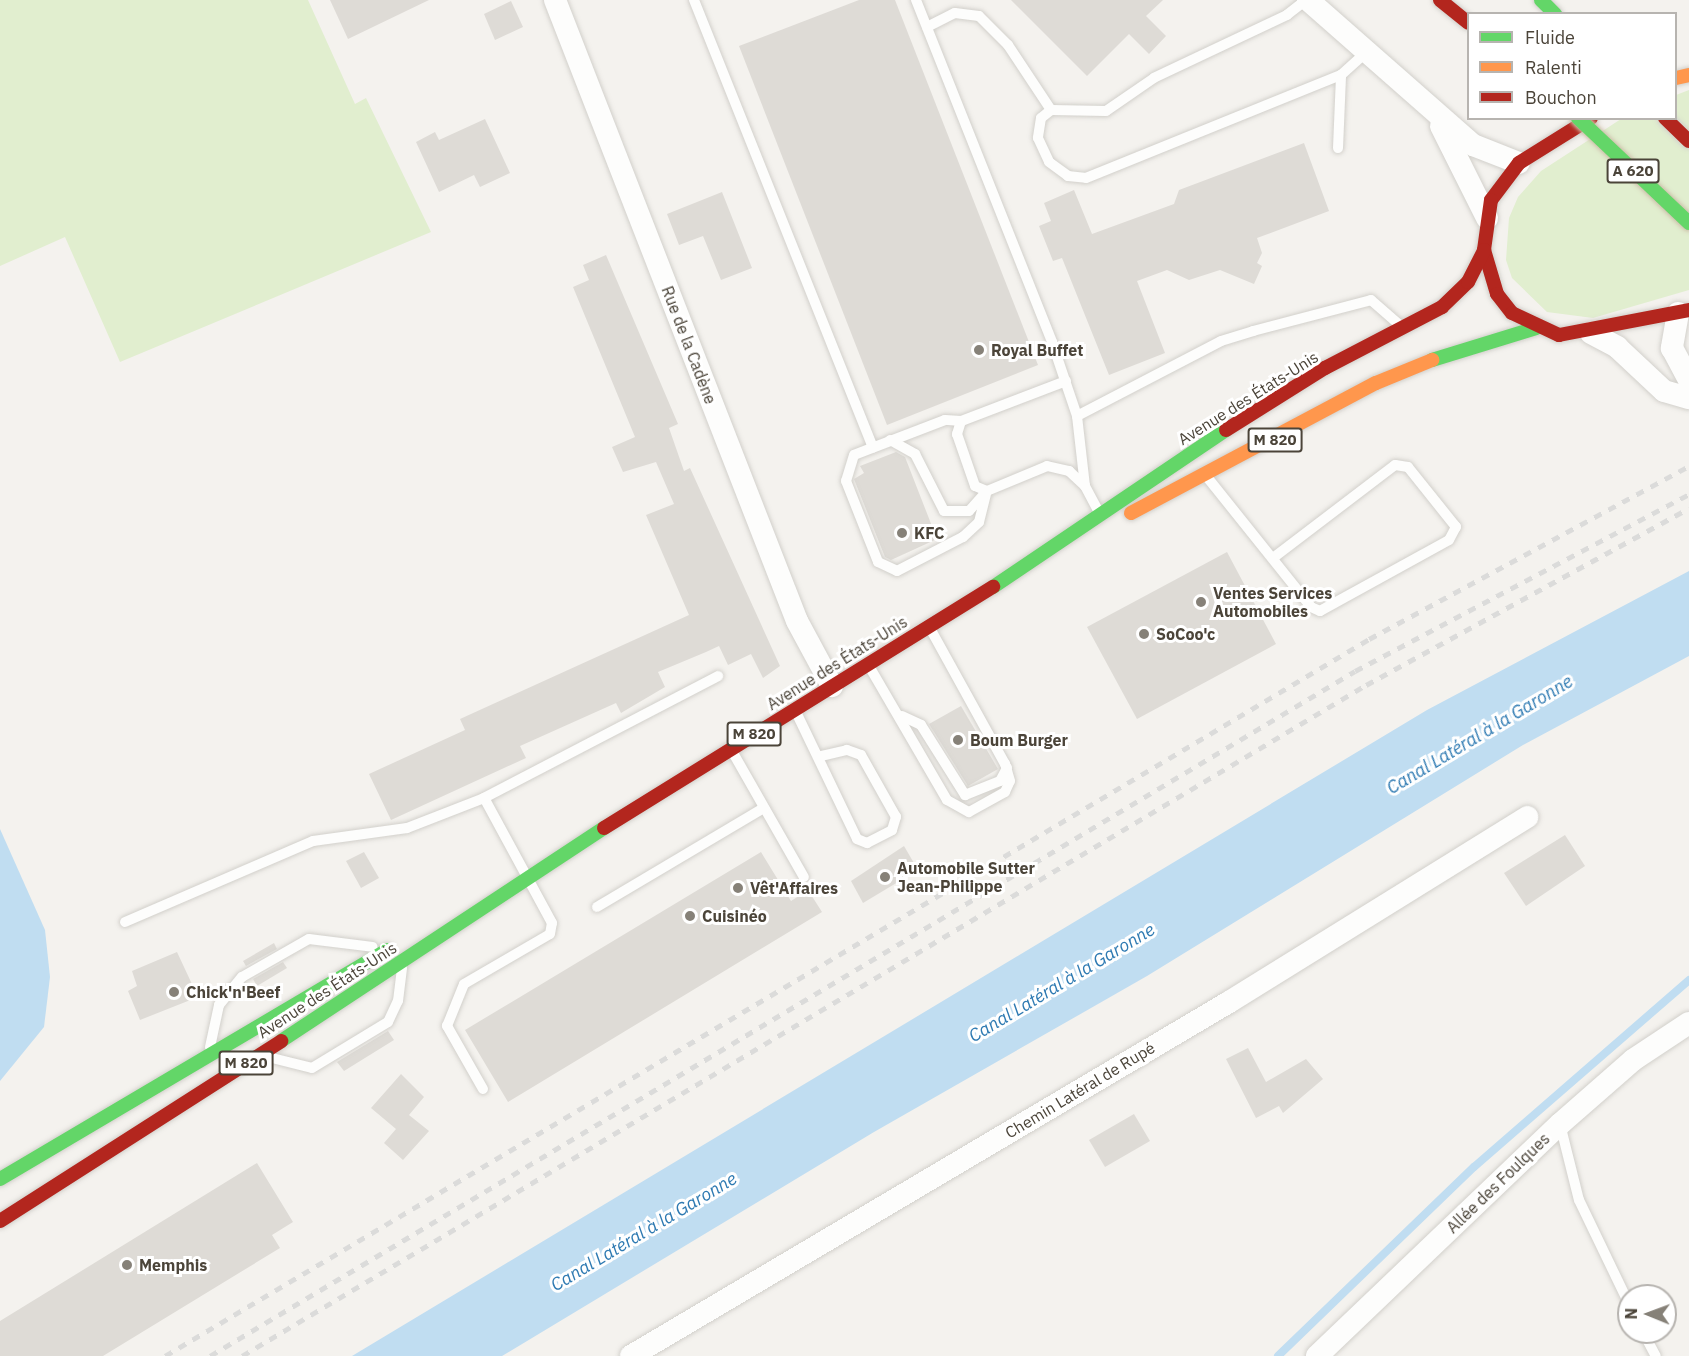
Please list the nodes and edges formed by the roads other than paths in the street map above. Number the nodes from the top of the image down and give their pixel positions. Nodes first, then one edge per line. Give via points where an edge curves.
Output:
1 (555, 0) edge
2 (694, 0) edge
3 (916, 0) edge
4 (1307, 0) edge
5 (1440, 0) edge
6 (1541, 0) edge
7 (1553, 12) edge
8 (1467, 22) edge
9 (927, 27) junction
10 (1369, 50) junction
11 (1341, 75) junction
12 (1431, 109) junction
13 (1051, 110) junction
14 (1580, 120) edge
15 (1588, 120) edge
16 (1667, 120) edge
17 (1689, 141) edge
18 (1338, 148) dead end
19 (1519, 163) junction
20 (1488, 218) junction
21 (1689, 223) edge
22 (1484, 250) junction
23 (1684, 311) edge
24 (1536, 328) junction
25 (1404, 330) junction
26 (1591, 333) junction
27 (1689, 380) edge
28 (1066, 381) junction
29 (1689, 398) edge
30 (1077, 416) junction
31 (961, 421) junction
32 (890, 440) junction
33 (873, 448) junction
34 (1205, 475) junction
35 (1085, 486) junction
36 (987, 491) junction
37 (1100, 513) junction
38 (1273, 558) junction
39 (1020, 570) junction
40 (928, 626) junction
41 (868, 663) junction
42 (718, 676) dead end
43 (832, 686) junction
44 (795, 709) junction
45 (902, 716) junction
46 (731, 748) junction
47 (821, 756) junction
48 (1007, 768) junction
49 (484, 798) junction
50 (764, 808) junction
51 (1527, 817) dead end
52 (804, 877) dead end
53 (524, 878) junction
54 (488, 900) junction
55 (597, 907) dead end
56 (125, 922) dead end
57 (394, 947) junction
58 (404, 959) junction
59 (1689, 1023) edge
60 (209, 1052) junction
61 (259, 1054) junction
62 (483, 1089) dead end
63 (1560, 1124) junction
64 (0, 1179) edge
65 (0, 1221) edge
66 (1619, 1284) edge
67 (631, 1356) edge
68 (1317, 1356) edge

1 - 43 street, Rue de la Cadène via 797,621
2 - 33 lane
3 - 9 lane
4 - 10 street
4 - 13 lane via 1287,15 1154,78 1106,111
5 - 8 main road
6 - 7 main road
9 - 13 lane via 955,13 979,16 1008,45
9 - 28 lane
10 - 11 lane
10 - 12 street
11 - 13 lane via 1086,178 1068,176 1049,162 1038,138 1041,118
11 - 18 lane
12 - 19 street via 1484,152
12 - 20 street
14 - 21 main road, A 620, bridge
15 - 19 main road
16 - 17 main road
19 - 20 main road via 1501,183
20 - 22 main road
22 - 24 main road via 1497,294
22 - 25 main road, Avenue des États-Unis / M 820 via 1468,282 1453,299
23 - 26 main road
23 - 27 street via 1672,348
24 - 26 main road via 1559,335
24 - 34 main road, Avenue des États-Unis / M 820 via 1469,344 1376,383
25 - 30 lane via 1382,306 1357,301 1309,320 1221,341
25 - 37 main road, Avenue des États-Unis / M 820 via 1325,368
26 - 29 street via 1617,347 1664,391
28 - 30 lane
28 - 31 lane
30 - 35 lane
31 - 32 lane via 945,420
31 - 36 lane via 957,434 975,486
32 - 33 lane
32 - 36 lane via 915,454 944,511 969,511
33 - 36 lane via 854,455 846,482 878,562 886,570 897,571 963,537 979,522
34 - 38 lane
34 - 39 main road, Avenue des États-Unis / M 820
35 - 36 lane via 1069,471 1047,466
35 - 37 lane
37 - 39 main road, Avenue des États-Unis / M 820
38 - 38 lane via 1311,607 1327,610 1449,540 1456,527 1408,467 1395,465
39 - 40 main road, Avenue des États-Unis / M 820
40 - 41 main road, Avenue des États-Unis / M 820
40 - 48 lane
41 - 43 main road, Avenue des États-Unis / M 820
41 - 45 lane
42 - 49 lane
43 - 44 main road, Avenue des États-Unis / M 820
44 - 46 main road, Avenue des États-Unis / M 820
44 - 47 lane
45 - 48 lane via 921,725 965,795 1000,781
45 - 48 lane via 947,800 959,810 969,812 1005,792 1010,781
46 - 50 lane
46 - 53 main road, Avenue des États-Unis / M 820
47 - 47 lane via 827,782 857,839 867,843 891,830 896,817 861,754 846,750
49 - 53 lane
49 - 56 lane via 407,828 313,841
50 - 52 lane
50 - 55 lane
51 - 67 street, Chemin Latéral de Rupé via 1229,1002
53 - 54 main road, Avenue des États-Unis / M 820
53 - 62 lane via 552,923 550,934 464,984 447,1026
54 - 57 main road, Avenue des États-Unis / M 820
54 - 58 main road, Avenue des États-Unis / M 820
57 - 60 main road, Avenue des États-Unis / M 820
57 - 60 lane via 364,948 323,939 301,942 242,977 228,992 219,1005
58 - 61 main road, Avenue des États-Unis / M 820
58 - 61 lane via 398,1001 388,1022 312,1068
59 - 63 street, Allée des Foulques via 1633,1060
60 - 64 main road, Avenue des États-Unis / M 820
61 - 65 main road, Avenue des États-Unis / M 820
63 - 66 lane via 1579,1200
63 - 68 street, Allée des Foulques

